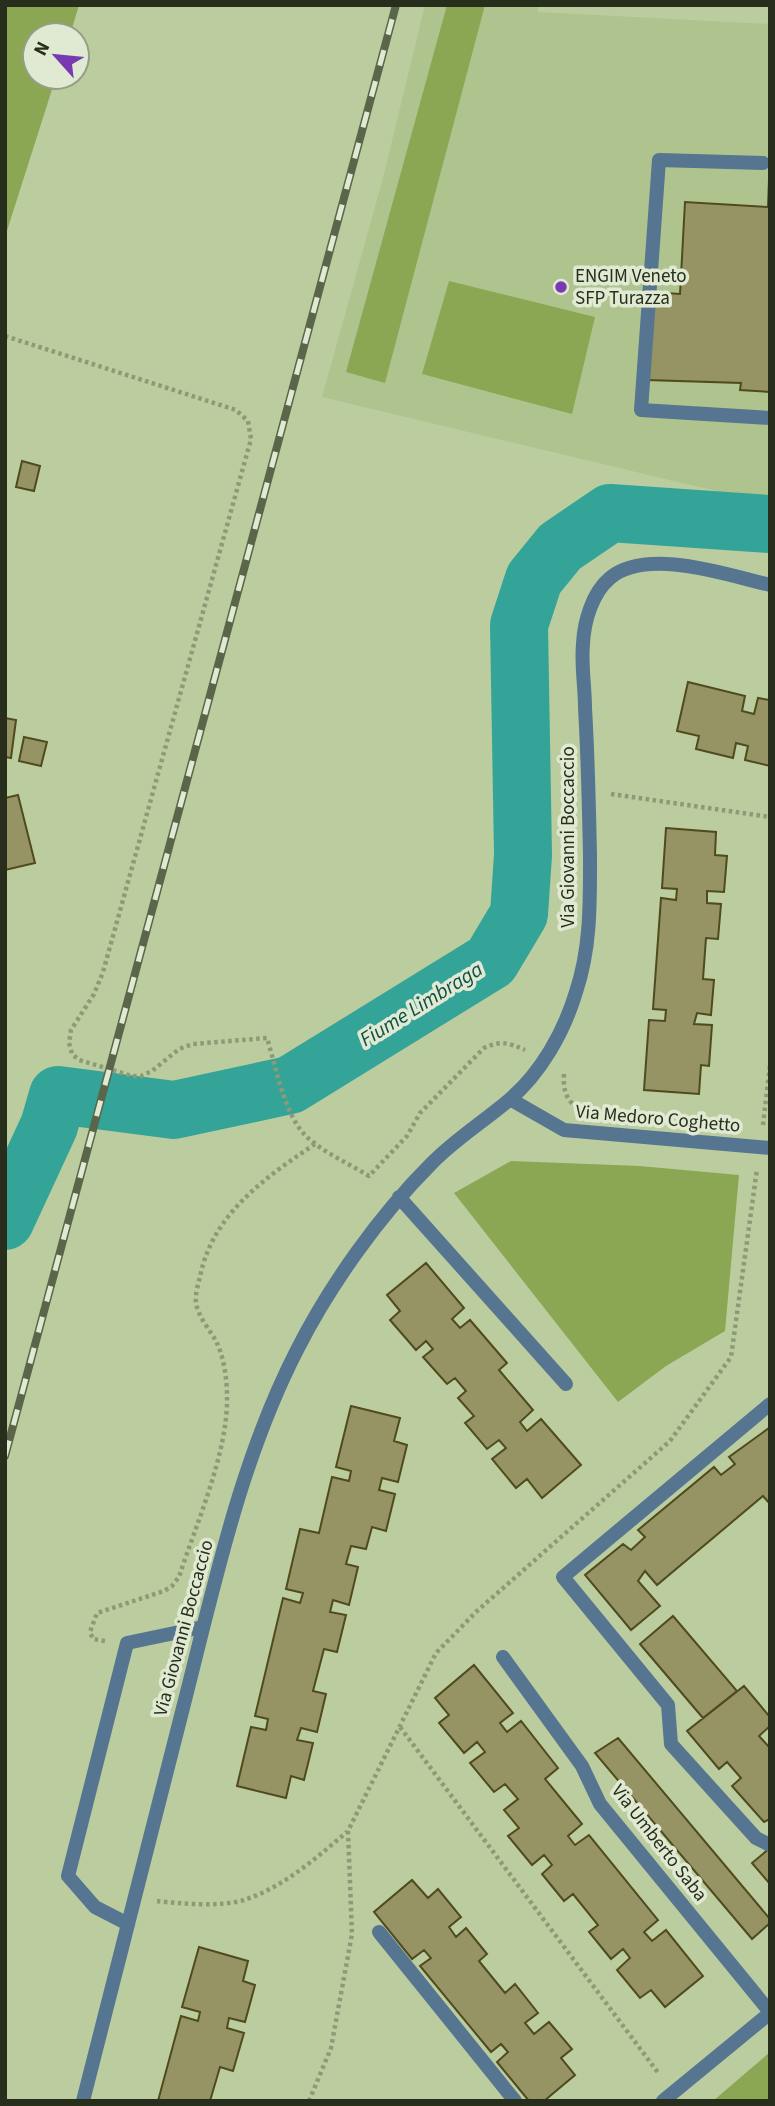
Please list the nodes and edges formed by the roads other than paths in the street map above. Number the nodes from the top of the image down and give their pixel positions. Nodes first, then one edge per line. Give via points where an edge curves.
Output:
1 (763, 163) dead end
2 (770, 418) edge
3 (770, 585) edge
4 (510, 1099) junction
5 (765, 1147) edge
6 (399, 1197) junction
7 (566, 1384) dead end
8 (770, 1404) edge
9 (204, 1627) junction
10 (503, 1657) dead end
11 (770, 1845) edge
12 (128, 1924) junction
13 (379, 1932) dead end
14 (770, 2013) edge
15 (668, 2096) edge
16 (83, 2101) edge
17 (515, 2101) edge

1 - 2 street via 659,160 641,410
3 - 4 street, Via Giovanni Boccaccio via 682,565 642,563 610,577 591,603 583,642 589,791 587,949 560,1033
4 - 5 street, Via Medoro Coghetto via 564,1130
4 - 6 street, Via Giovanni Boccaccio via 434,1160
6 - 7 street
6 - 9 street, Via Giovanni Boccaccio via 297,1349 250,1465
8 - 11 street via 563,1577 668,1705 671,1744 756,1838
9 - 12 street, Via Giovanni Boccaccio
9 - 12 street via 127,1643 68,1876 95,1907
10 - 14 street, Via Umberto Saba via 582,1766 600,1804
12 - 16 street, Via Giovanni Boccaccio
13 - 17 street
14 - 15 street, Via Umberto Saba

